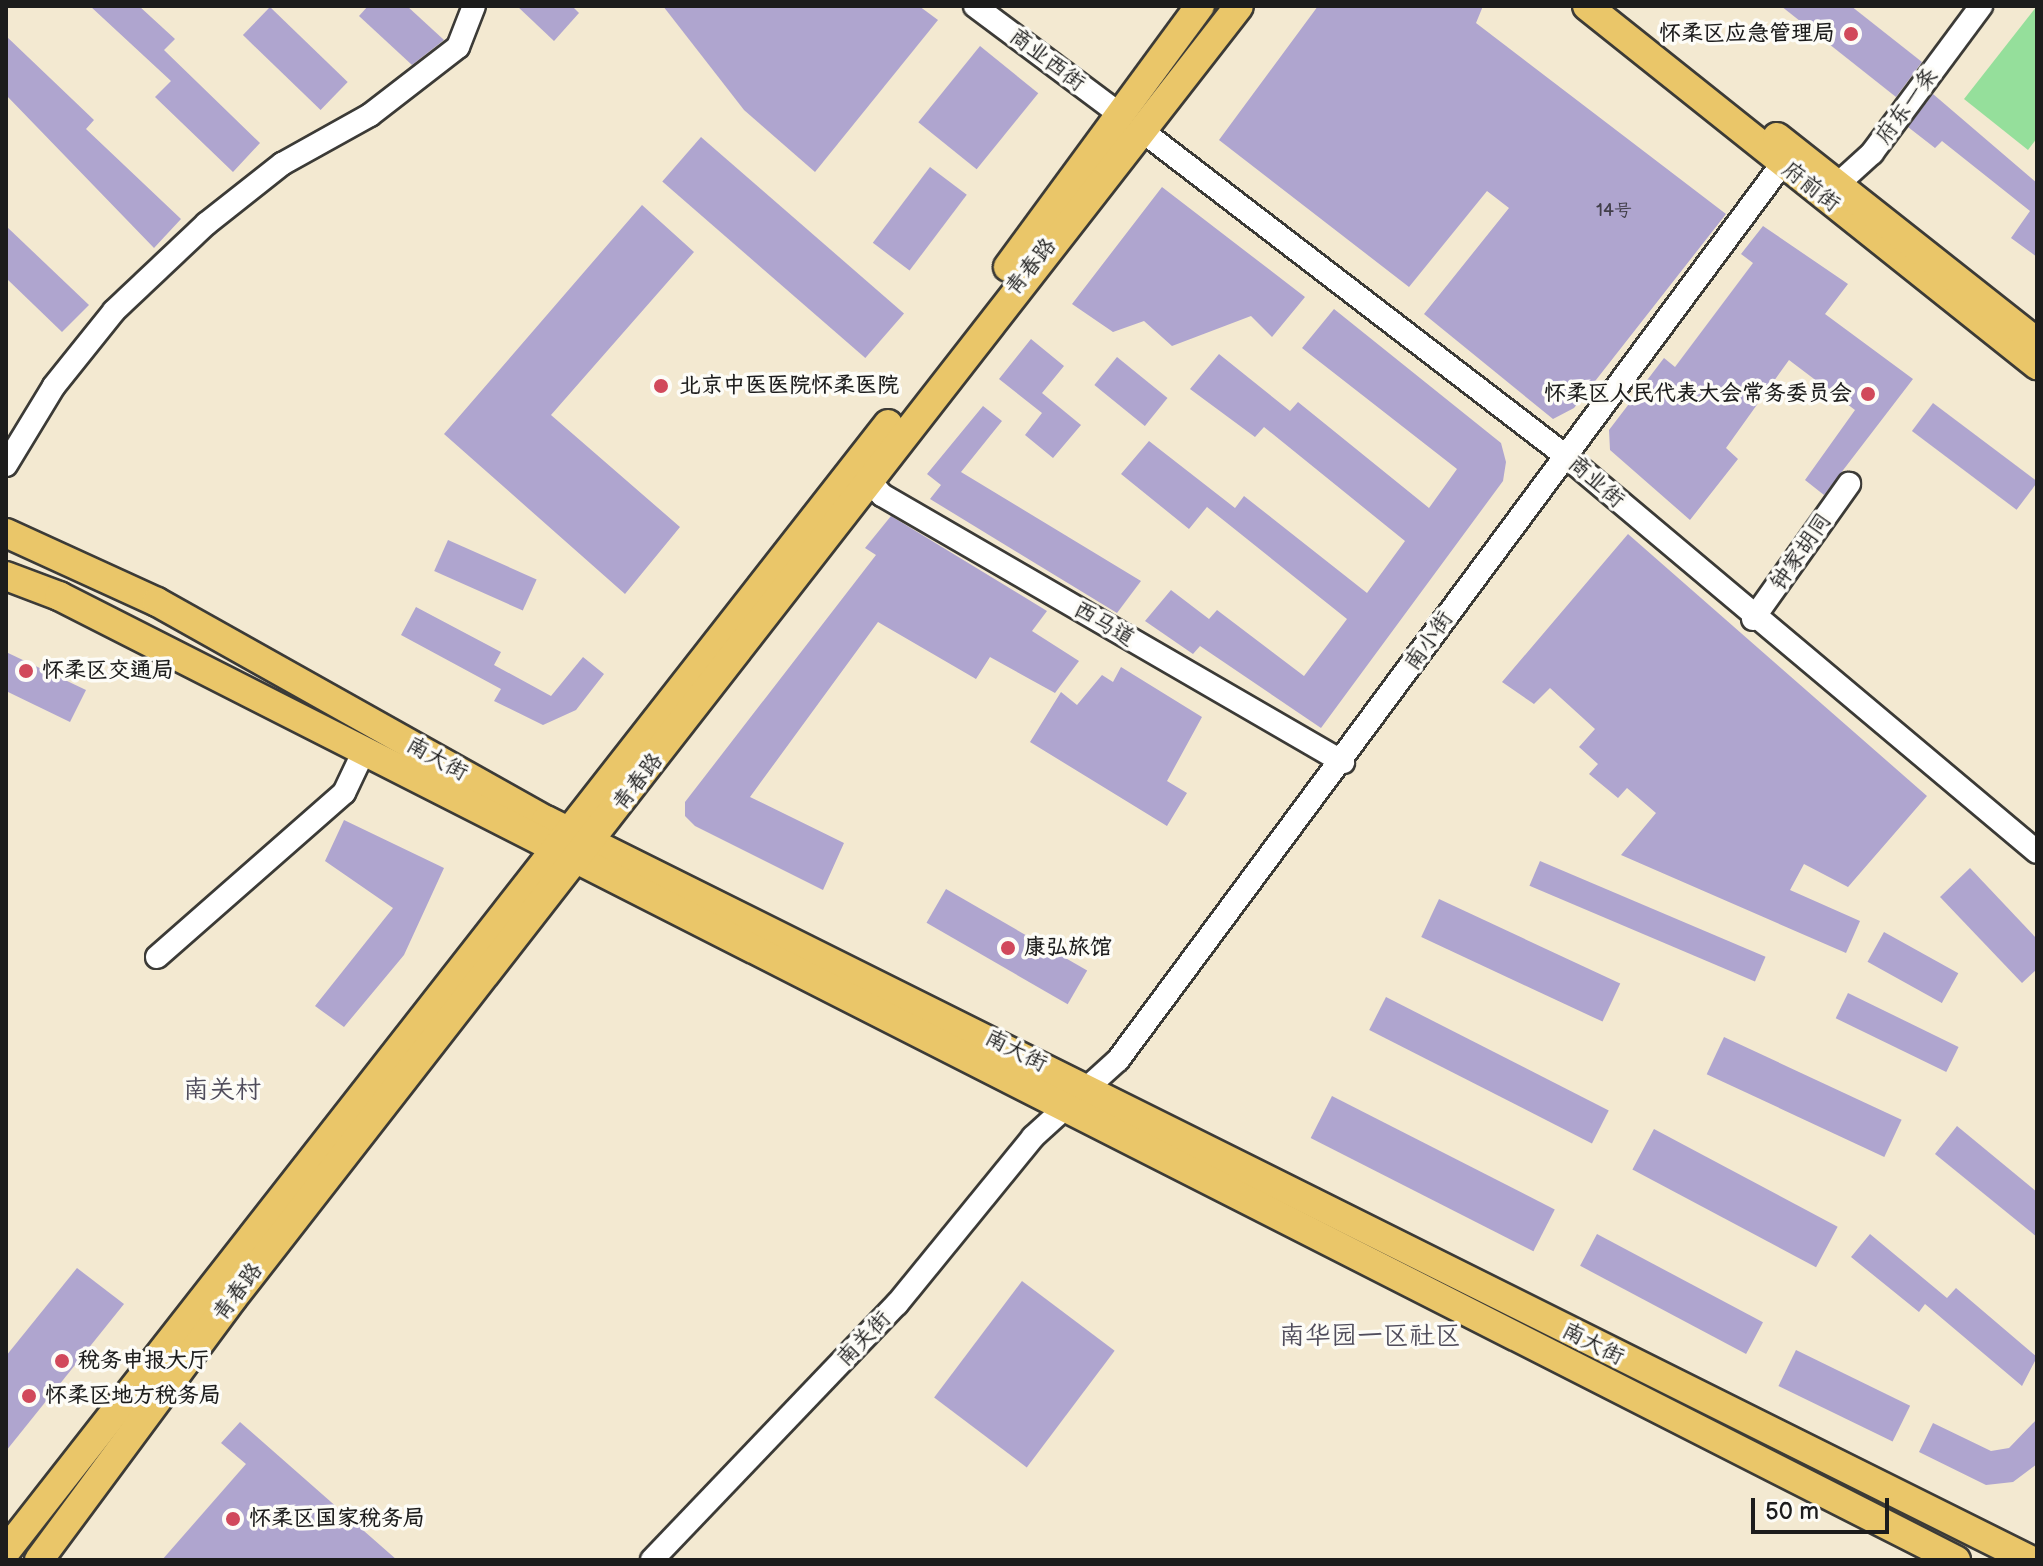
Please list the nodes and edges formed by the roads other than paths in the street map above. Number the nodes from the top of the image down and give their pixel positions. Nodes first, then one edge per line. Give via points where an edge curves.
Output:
1 (474, 6) edge
2 (975, 6) edge
3 (1200, 6) edge
4 (1239, 6) edge
5 (1587, 6) edge
6 (1613, 6) edge
7 (1981, 6) edge
8 (1118, 113) junction
9 (1141, 130) junction
10 (1782, 164) junction
11 (1832, 190) junction
12 (2037, 342) edge
13 (2037, 365) edge
14 (1562, 453) junction
15 (6, 465) edge
16 (869, 480) junction
17 (1849, 484) dead end
18 (6, 533) edge
19 (6, 576) edge
20 (1753, 619) junction
21 (363, 753) junction
22 (1343, 762) junction
23 (558, 840) junction
24 (585, 850) junction
25 (2037, 852) edge
26 (157, 957) dead end
27 (1087, 1087) junction
28 (1064, 1105) junction
29 (10, 1552) edge
30 (2037, 1552) edge
31 (39, 1560) edge
32 (652, 1560) edge
33 (1956, 1560) edge
34 (2030, 1560) edge

1 - 15 street via 458,47 370,115 282,164 206,224 114,311 54,386
2 - 8 street, 商业西街
3 - 8 main road, 青春路
4 - 9 main road, 青春路
5 - 10 main road, 府前街
6 - 11 main road, 府前街
7 - 11 street, 府东一条
8 - 23 main road, 青春路 via 931,368
9 - 14 street, 商业街 via 1404,326
9 - 16 main road, 青春路
10 - 11 main road, 府前街
10 - 14 street, 南小街
11 - 12 main road, 府前街
11 - 13 main road, 府前街
14 - 20 street, 商业街
14 - 22 street, 南小街
16 - 22 street, 西马道 via 882,495
16 - 24 main road, 青春路
17 - 20 street, 钟家胡同
18 - 23 main road, 南大街 via 157,602
19 - 21 main road, 南大街 via 59,596
20 - 25 street, 商业街
21 - 23 main road, 南大街
21 - 26 street via 344,793
22 - 27 street, 南小街 via 1118,1060
23 - 24 main road, 南大街
23 - 29 main road, 青春路
24 - 27 main road, 南大街
24 - 28 main road, 南大街
24 - 31 main road, 青春路 via 233,1298
27 - 28 street, 南小街
27 - 34 main road, 南大街
28 - 32 street, 南关街 via 897,1304
28 - 33 main road, 南大街
30 - 34 main road

